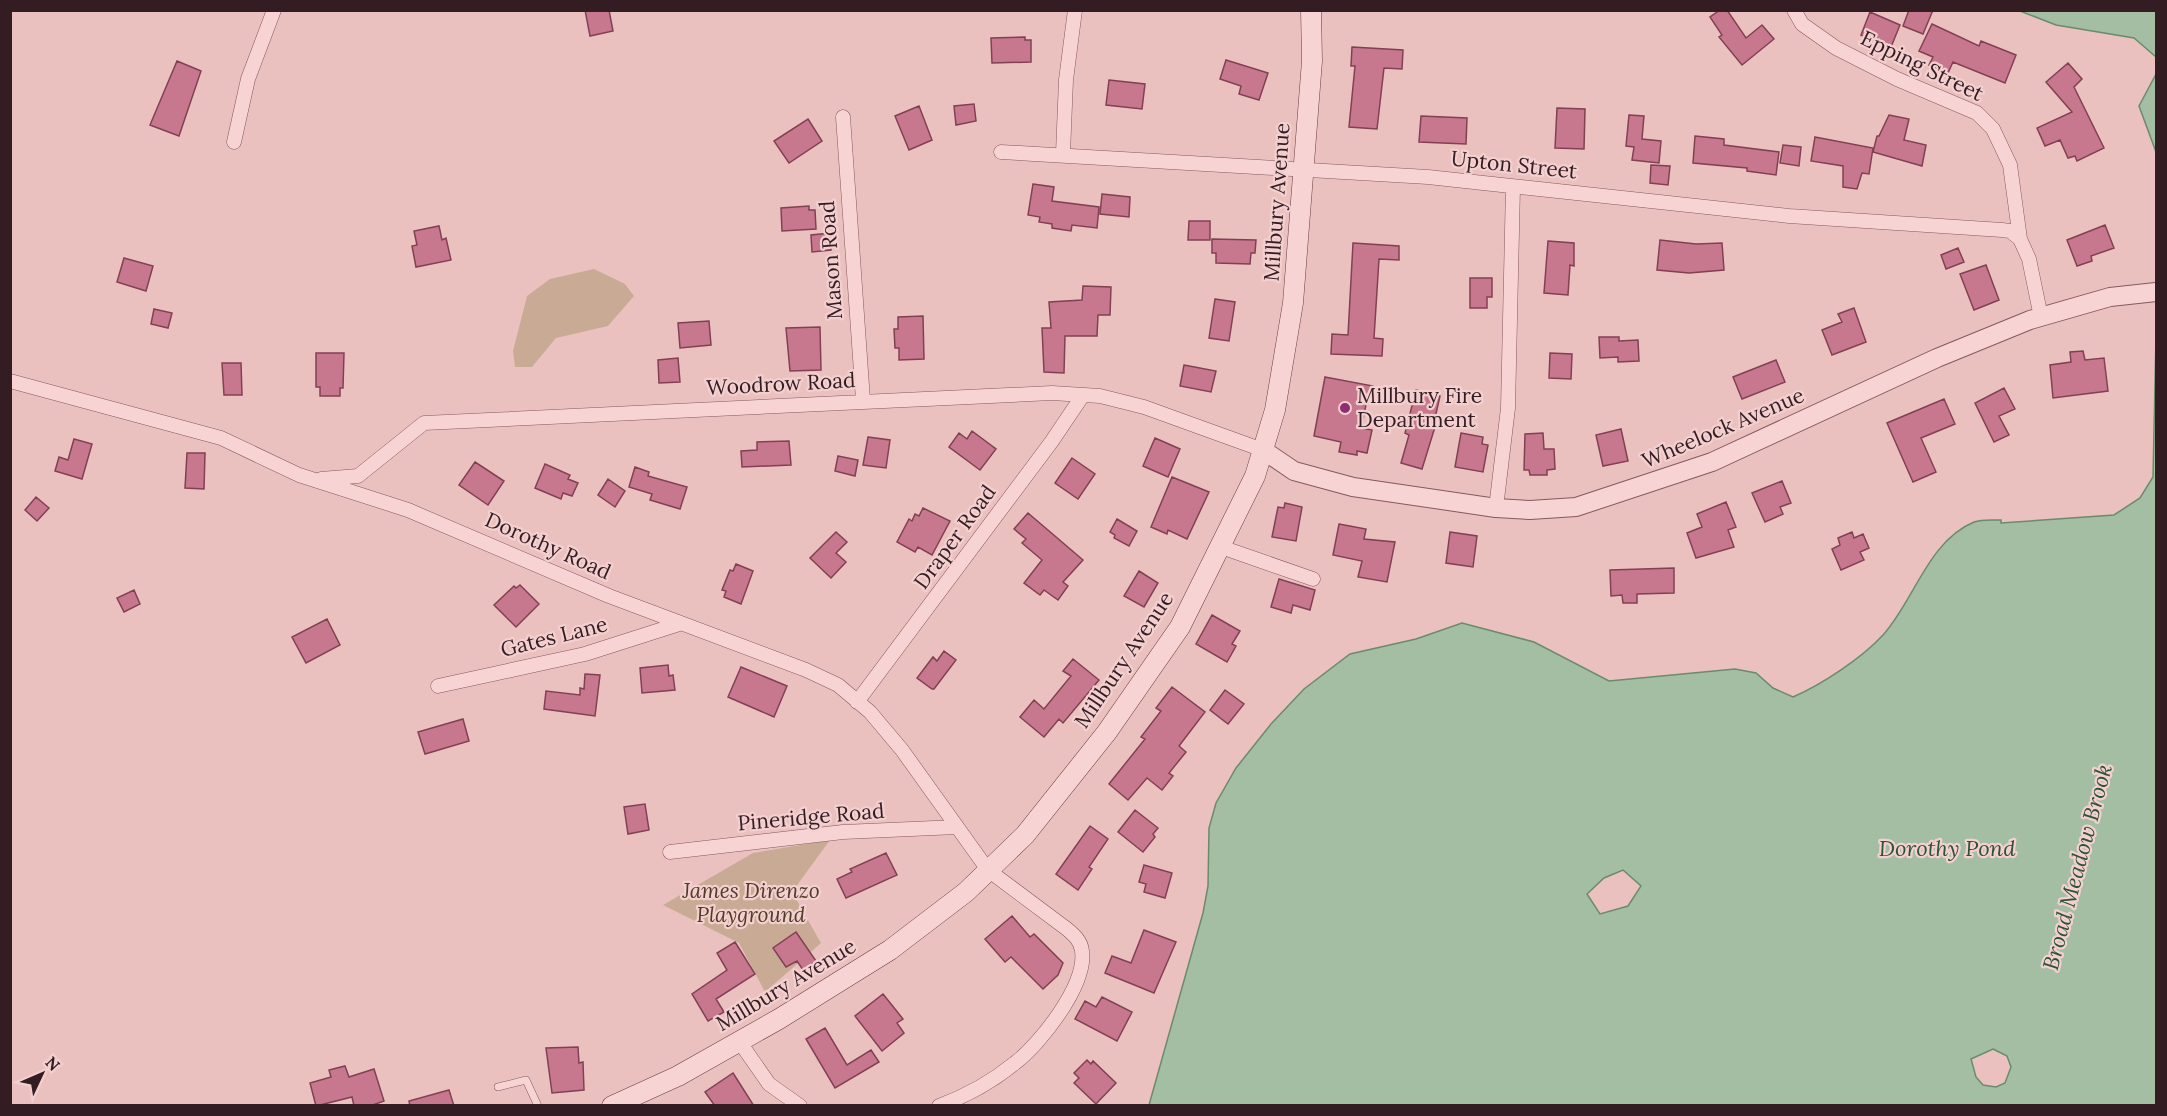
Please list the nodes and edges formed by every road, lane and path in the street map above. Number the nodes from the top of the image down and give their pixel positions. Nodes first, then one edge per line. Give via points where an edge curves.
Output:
1 (274, 10) edge
2 (1075, 10) edge
3 (1311, 10) edge
4 (1794, 10) edge
5 (843, 117) dead end
6 (234, 142) dead end
7 (1001, 152) dead end
8 (1063, 153) junction
9 (1303, 168) junction
10 (1513, 187) junction
11 (2020, 239) junction
12 (2157, 292) edge
13 (2041, 317) junction
14 (10, 381) edge
15 (1083, 394) junction
16 (863, 400) junction
17 (1263, 450) junction
18 (313, 480) junction
19 (1496, 508) junction
20 (1221, 547) junction
21 (1313, 579) dead end
22 (679, 624) junction
23 (438, 686) dead end
24 (857, 702) junction
25 (957, 827) junction
26 (670, 852) dead end
27 (988, 870) junction
28 (739, 1041) junction
29 (498, 1087) dead end
30 (945, 1103) edge
31 (538, 1106) edge
32 (612, 1106) edge
33 (800, 1106) edge

1 - 6 street via 248,79
2 - 8 street via 1066,80
3 - 9 main road, Millbury Avenue via 1312,61
4 - 11 street, Epping Street via 1802,24 1836,48 1896,79 1977,113 1993,129 2010,165
5 - 16 street, Mason Road
7 - 8 street, Upton Street
8 - 9 street, Upton Street
9 - 10 street, Upton Street
9 - 17 main road, Millbury Avenue via 1293,303 1275,410
10 - 11 street, Upton Street via 1789,216 2002,230
10 - 19 street via 1508,408
11 - 13 street, Epping Street via 2029,259
12 - 13 street, Wheelock Avenue via 2110,297
13 - 19 street, Wheelock Avenue via 1937,358 1712,462 1637,489 1576,507
14 - 18 street, Dorothy Road via 221,438
15 - 16 street, Woodrow Road
15 - 17 street, Woodrow Road via 1144,407
15 - 24 street, Draper Road
16 - 18 street, Woodrow Road via 424,423 358,476
17 - 19 street, Wheelock Avenue via 1294,471 1353,488
17 - 20 main road, Millbury Avenue
18 - 22 street, Dorothy Road via 408,510
20 - 21 street
20 - 27 main road, Millbury Avenue via 1180,627 1107,732 1025,835
22 - 23 street, Gates Lane via 585,654
22 - 24 street, Dorothy Road via 806,670 838,685
24 - 25 street, Dorothy Road via 884,726
25 - 26 street, Pineridge Road via 843,832
25 - 27 street, Dorothy Road
27 - 28 main road, Millbury Avenue via 966,892 890,950
27 - 30 street, Dorothy Road via 1078,939 1081,964 1066,1002 1033,1047 998,1076
28 - 32 main road, Millbury Avenue via 678,1076
28 - 33 street via 769,1084
29 - 31 lane via 526,1080

